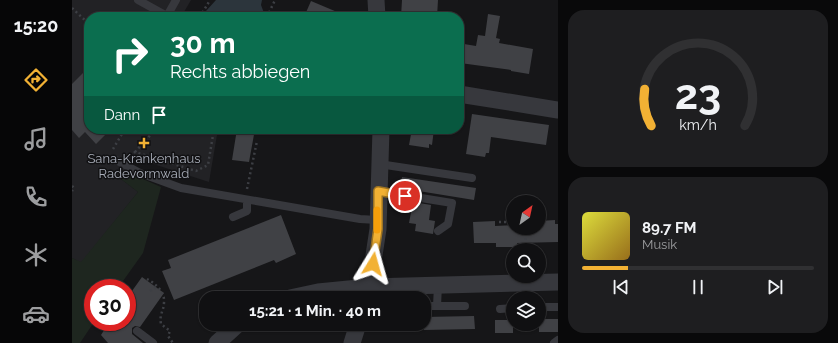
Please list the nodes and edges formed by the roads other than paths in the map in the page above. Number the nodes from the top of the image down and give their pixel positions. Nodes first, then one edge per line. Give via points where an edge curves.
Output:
1 (138, 0) edge
2 (176, 0) edge
3 (160, 12) edge
4 (169, 12) edge
5 (464, 95) edge
6 (558, 110) edge
7 (381, 134) edge
8 (120, 162) road end
9 (379, 164) junction
10 (472, 178) dead end
11 (378, 191) junction
12 (248, 200) junction
13 (233, 217) dead end
14 (377, 220) junction
15 (438, 231) dead end
16 (558, 282) edge
17 (438, 285) junction
18 (527, 290) edge
19 (367, 291) edge
20 (385, 291) edge
21 (431, 306) edge
22 (437, 306) junction
23 (465, 306) dead end
24 (546, 307) edge
25 (558, 307) edge
26 (500, 309) dead end
27 (506, 309) edge
28 (137, 331) dead end
29 (230, 331) edge
30 (356, 331) edge
31 (558, 340) edge
32 (153, 343) edge
33 (216, 343) edge
34 (352, 343) edge
35 (554, 343) edge

1 - 3 lane
2 - 4 lane
5 - 6 street
7 - 9 street
8 - 12 lane via 140,173 181,188
9 - 10 lane
9 - 11 street
11 - 14 street
11 - 15 lane via 452,203 448,224
12 - 13 lane via 247,211
12 - 14 lane
14 - 19 street via 378,229
16 - 18 street
17 - 18 street
17 - 20 street
17 - 22 lane
21 - 22 lane
22 - 23 lane
24 - 25 lane
26 - 27 lane
28 - 32 lane
29 - 33 street
30 - 34 street
31 - 35 lane

